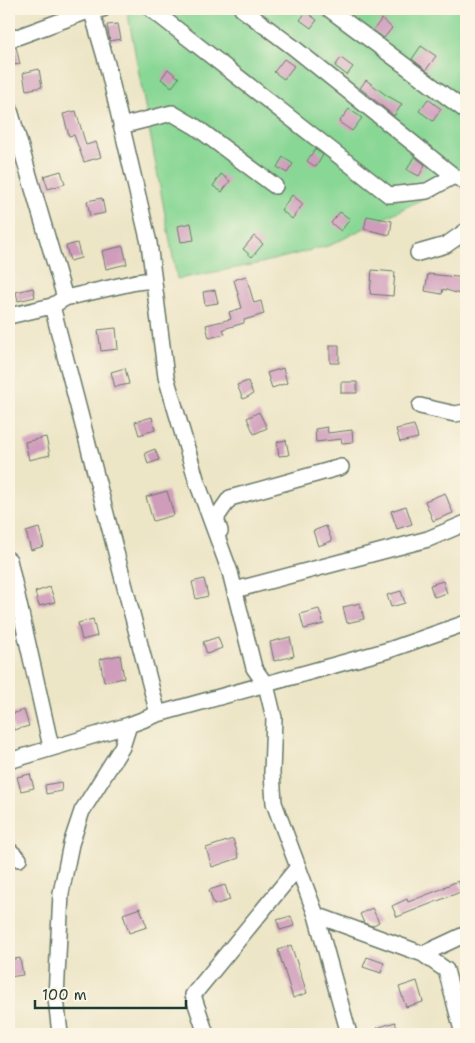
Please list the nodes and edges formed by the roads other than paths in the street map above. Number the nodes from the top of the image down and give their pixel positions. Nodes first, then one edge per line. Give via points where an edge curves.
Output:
1 (95, 9) edge
2 (151, 9) edge
3 (242, 9) edge
4 (329, 9) edge
5 (9, 40) edge
6 (9, 107) edge
7 (466, 111) edge
8 (121, 126) junction
9 (460, 179) edge
10 (275, 186) dead end
11 (466, 232) edge
12 (418, 253) dead end
13 (153, 280) junction
14 (59, 302) junction
15 (9, 316) edge
16 (420, 406) dead end
17 (466, 412) edge
18 (341, 468) dead end
19 (466, 523) edge
20 (9, 560) edge
21 (230, 572) junction
22 (235, 590) junction
23 (466, 623) edge
24 (266, 685) junction
25 (158, 714) junction
26 (129, 725) junction
27 (51, 747) junction
28 (9, 761) edge
29 (298, 867) junction
30 (316, 915) junction
31 (466, 934) edge
32 (423, 954) junction
33 (60, 1034) edge
34 (206, 1034) edge
35 (349, 1034) edge
36 (464, 1034) edge

1 - 5 street
1 - 8 street
2 - 9 street via 389,195 427,191
3 - 9 street
4 - 7 street
6 - 14 street
8 - 10 street via 172,113
8 - 13 street via 149,243
11 - 12 street via 446,245
13 - 14 street
13 - 21 street via 166,377 197,482
14 - 15 street
14 - 25 street
16 - 17 street via 455,414
18 - 21 street via 230,498 216,518
19 - 22 street via 428,539
20 - 27 street
21 - 22 street
22 - 24 street via 254,668
23 - 24 street via 388,650
24 - 25 street
24 - 29 street via 274,718 274,804
25 - 26 street
26 - 27 street
26 - 33 street via 122,747 82,811 71,844 61,893 56,998
27 - 28 street
29 - 30 street
29 - 34 street via 193,995
30 - 32 street
30 - 35 street
31 - 32 street
32 - 36 street via 446,970

